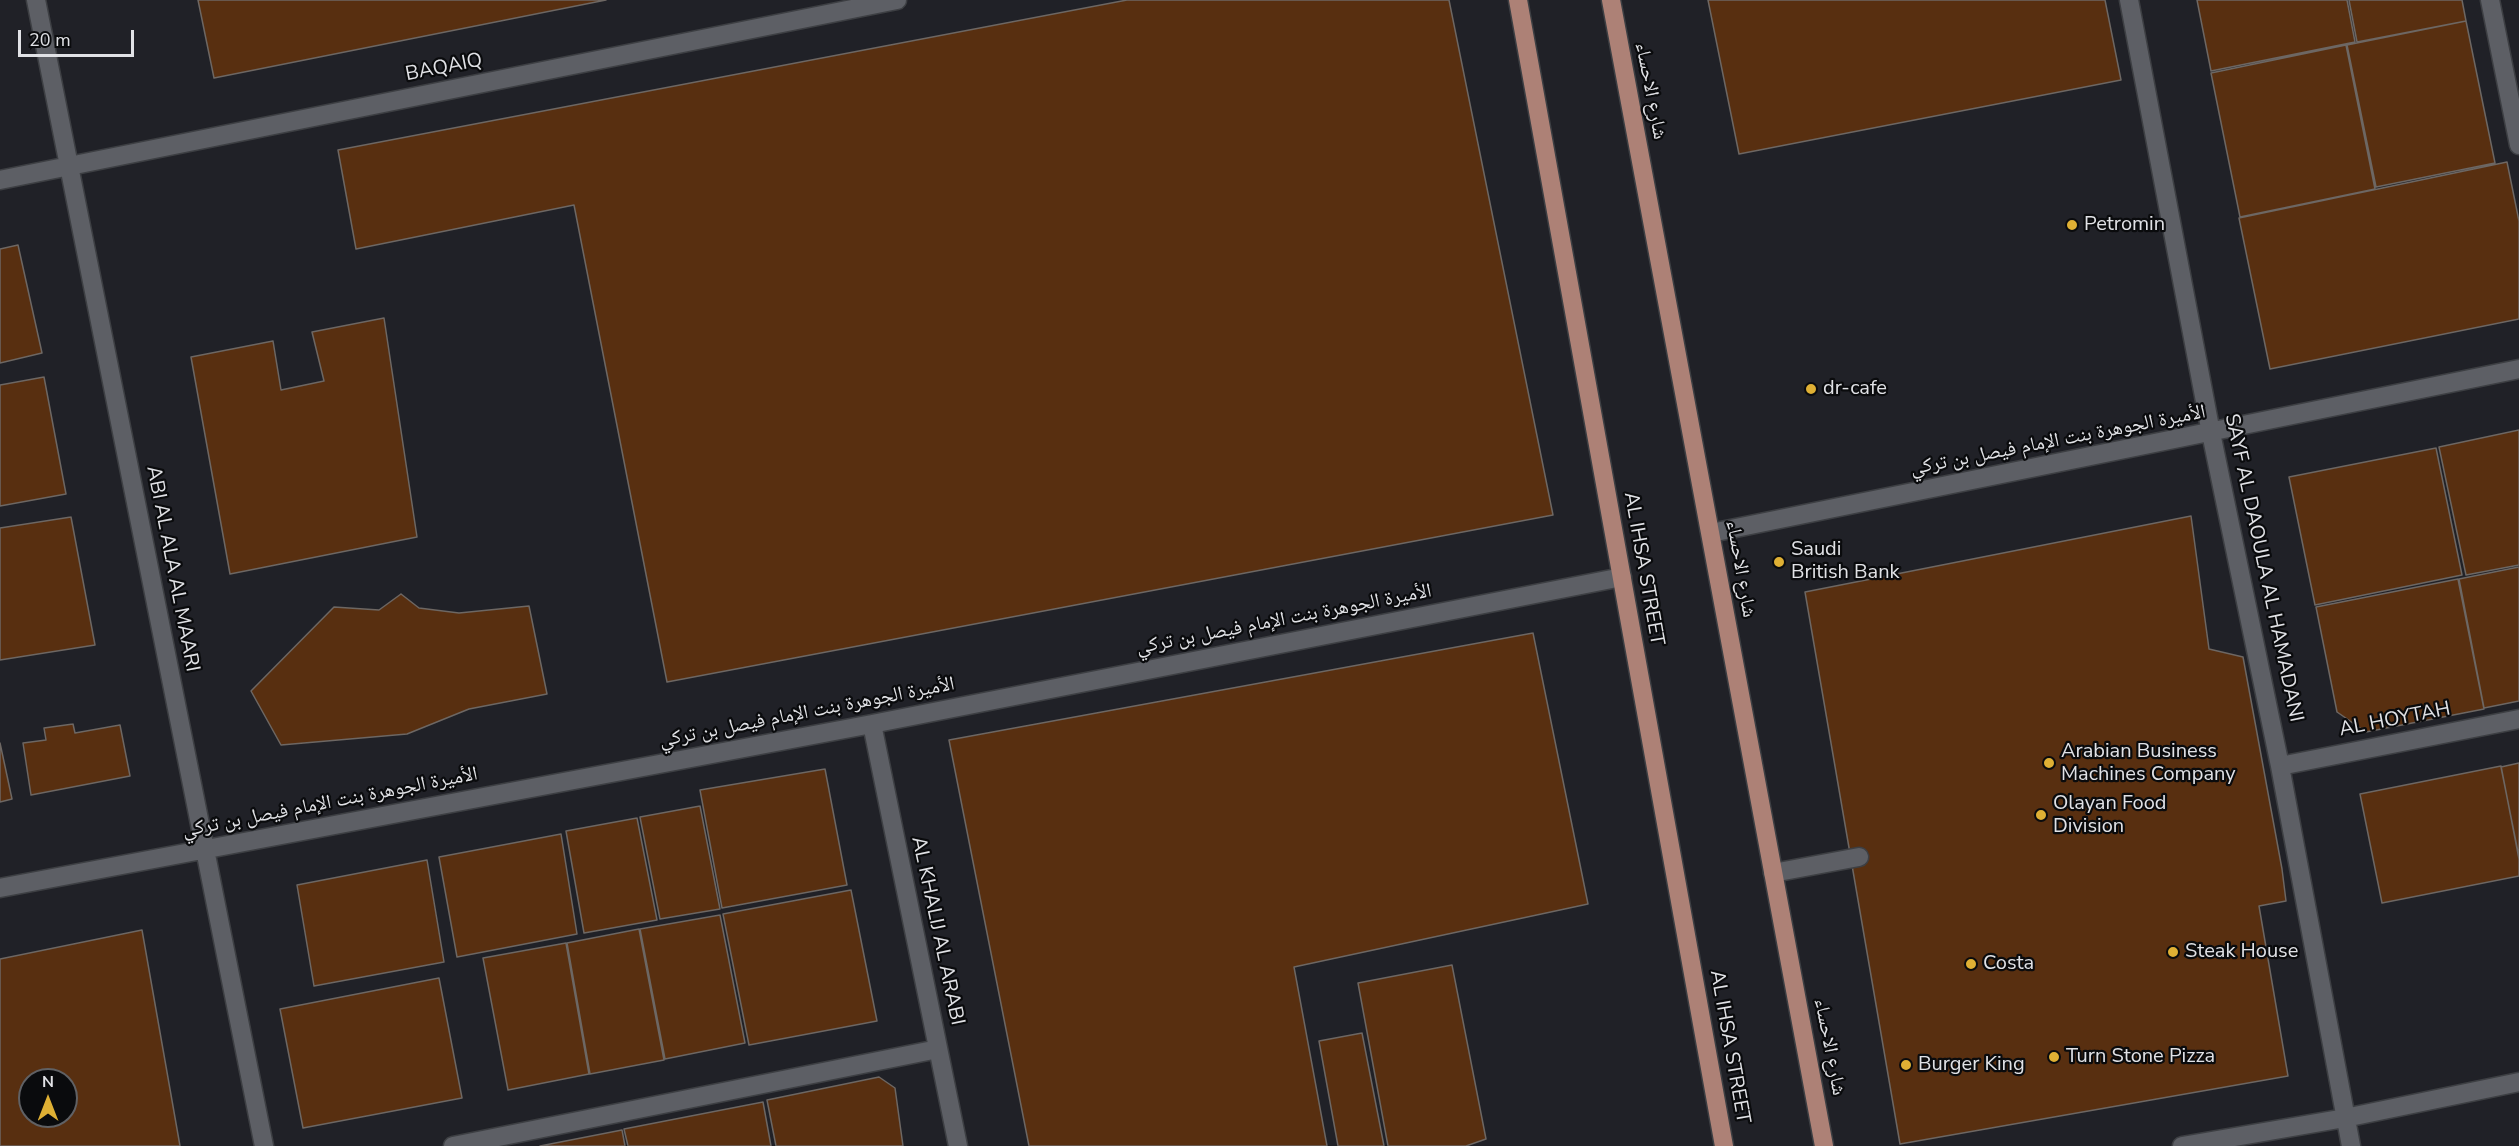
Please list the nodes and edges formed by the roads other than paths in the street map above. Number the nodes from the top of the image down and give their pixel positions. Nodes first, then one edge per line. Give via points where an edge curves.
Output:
1 (36, 0) edge
2 (897, 0) edge
3 (1518, 0) edge
4 (1611, 0) edge
5 (2129, 0) edge
6 (2490, 0) edge
7 (2519, 145) edge
8 (70, 166) junction
9 (0, 180) edge
10 (2519, 369) edge
11 (2211, 433) junction
12 (1711, 533) junction
13 (1622, 577) junction
14 (2519, 719) edge
15 (872, 724) junction
16 (2280, 766) junction
17 (204, 850) junction
18 (1859, 857) dead end
19 (1773, 873) junction
20 (0, 888) edge
21 (938, 1049) junction
22 (2519, 1082) edge
23 (2346, 1118) junction
24 (264, 1146) edge
25 (453, 1146) edge
26 (958, 1146) edge
27 (1724, 1146) edge
28 (1824, 1146) edge
29 (2182, 1146) edge
30 (2351, 1146) edge

1 - 8 street, ABI AL ALA AL MAARI
2 - 8 street, BAQAIQ
3 - 13 main road, AL IHSA STREET
4 - 12 main road, شارع الاحساء
5 - 11 street, SAYF AL DAOULA AL HAMADANI
6 - 7 street
8 - 9 street, BAQAIQ
8 - 17 street, ABI AL ALA AL MAARI
10 - 11 street, الأميرة الجوهرة بنت الإمام فيصل بن تركي
11 - 12 street, الأميرة الجوهرة بنت الإمام فيصل بن تركي
11 - 16 street, SAYF AL DAOULA AL HAMADANI
12 - 19 main road, شارع الاحساء
13 - 15 street, الأميرة الجوهرة بنت الإمام فيصل بن تركي
13 - 27 main road, AL IHSA STREET
14 - 16 street, AL HOYTAH
15 - 17 street, الأميرة الجوهرة بنت الإمام فيصل بن تركي
15 - 21 street, AL KHALIJ AL ARABI
16 - 23 street, SAYF AL DAOULA AL HAMADANI
17 - 20 street, الأميرة الجوهرة بنت الإمام فيصل بن تركي
17 - 24 street, ABI AL ALA AL MAARI
18 - 19 street
19 - 28 main road, شارع الاحساء
21 - 25 street
21 - 26 street, AL KHALIJ AL ARABI
22 - 23 street
23 - 29 street
23 - 30 street, SAYF AL DAOULA AL HAMADANI

